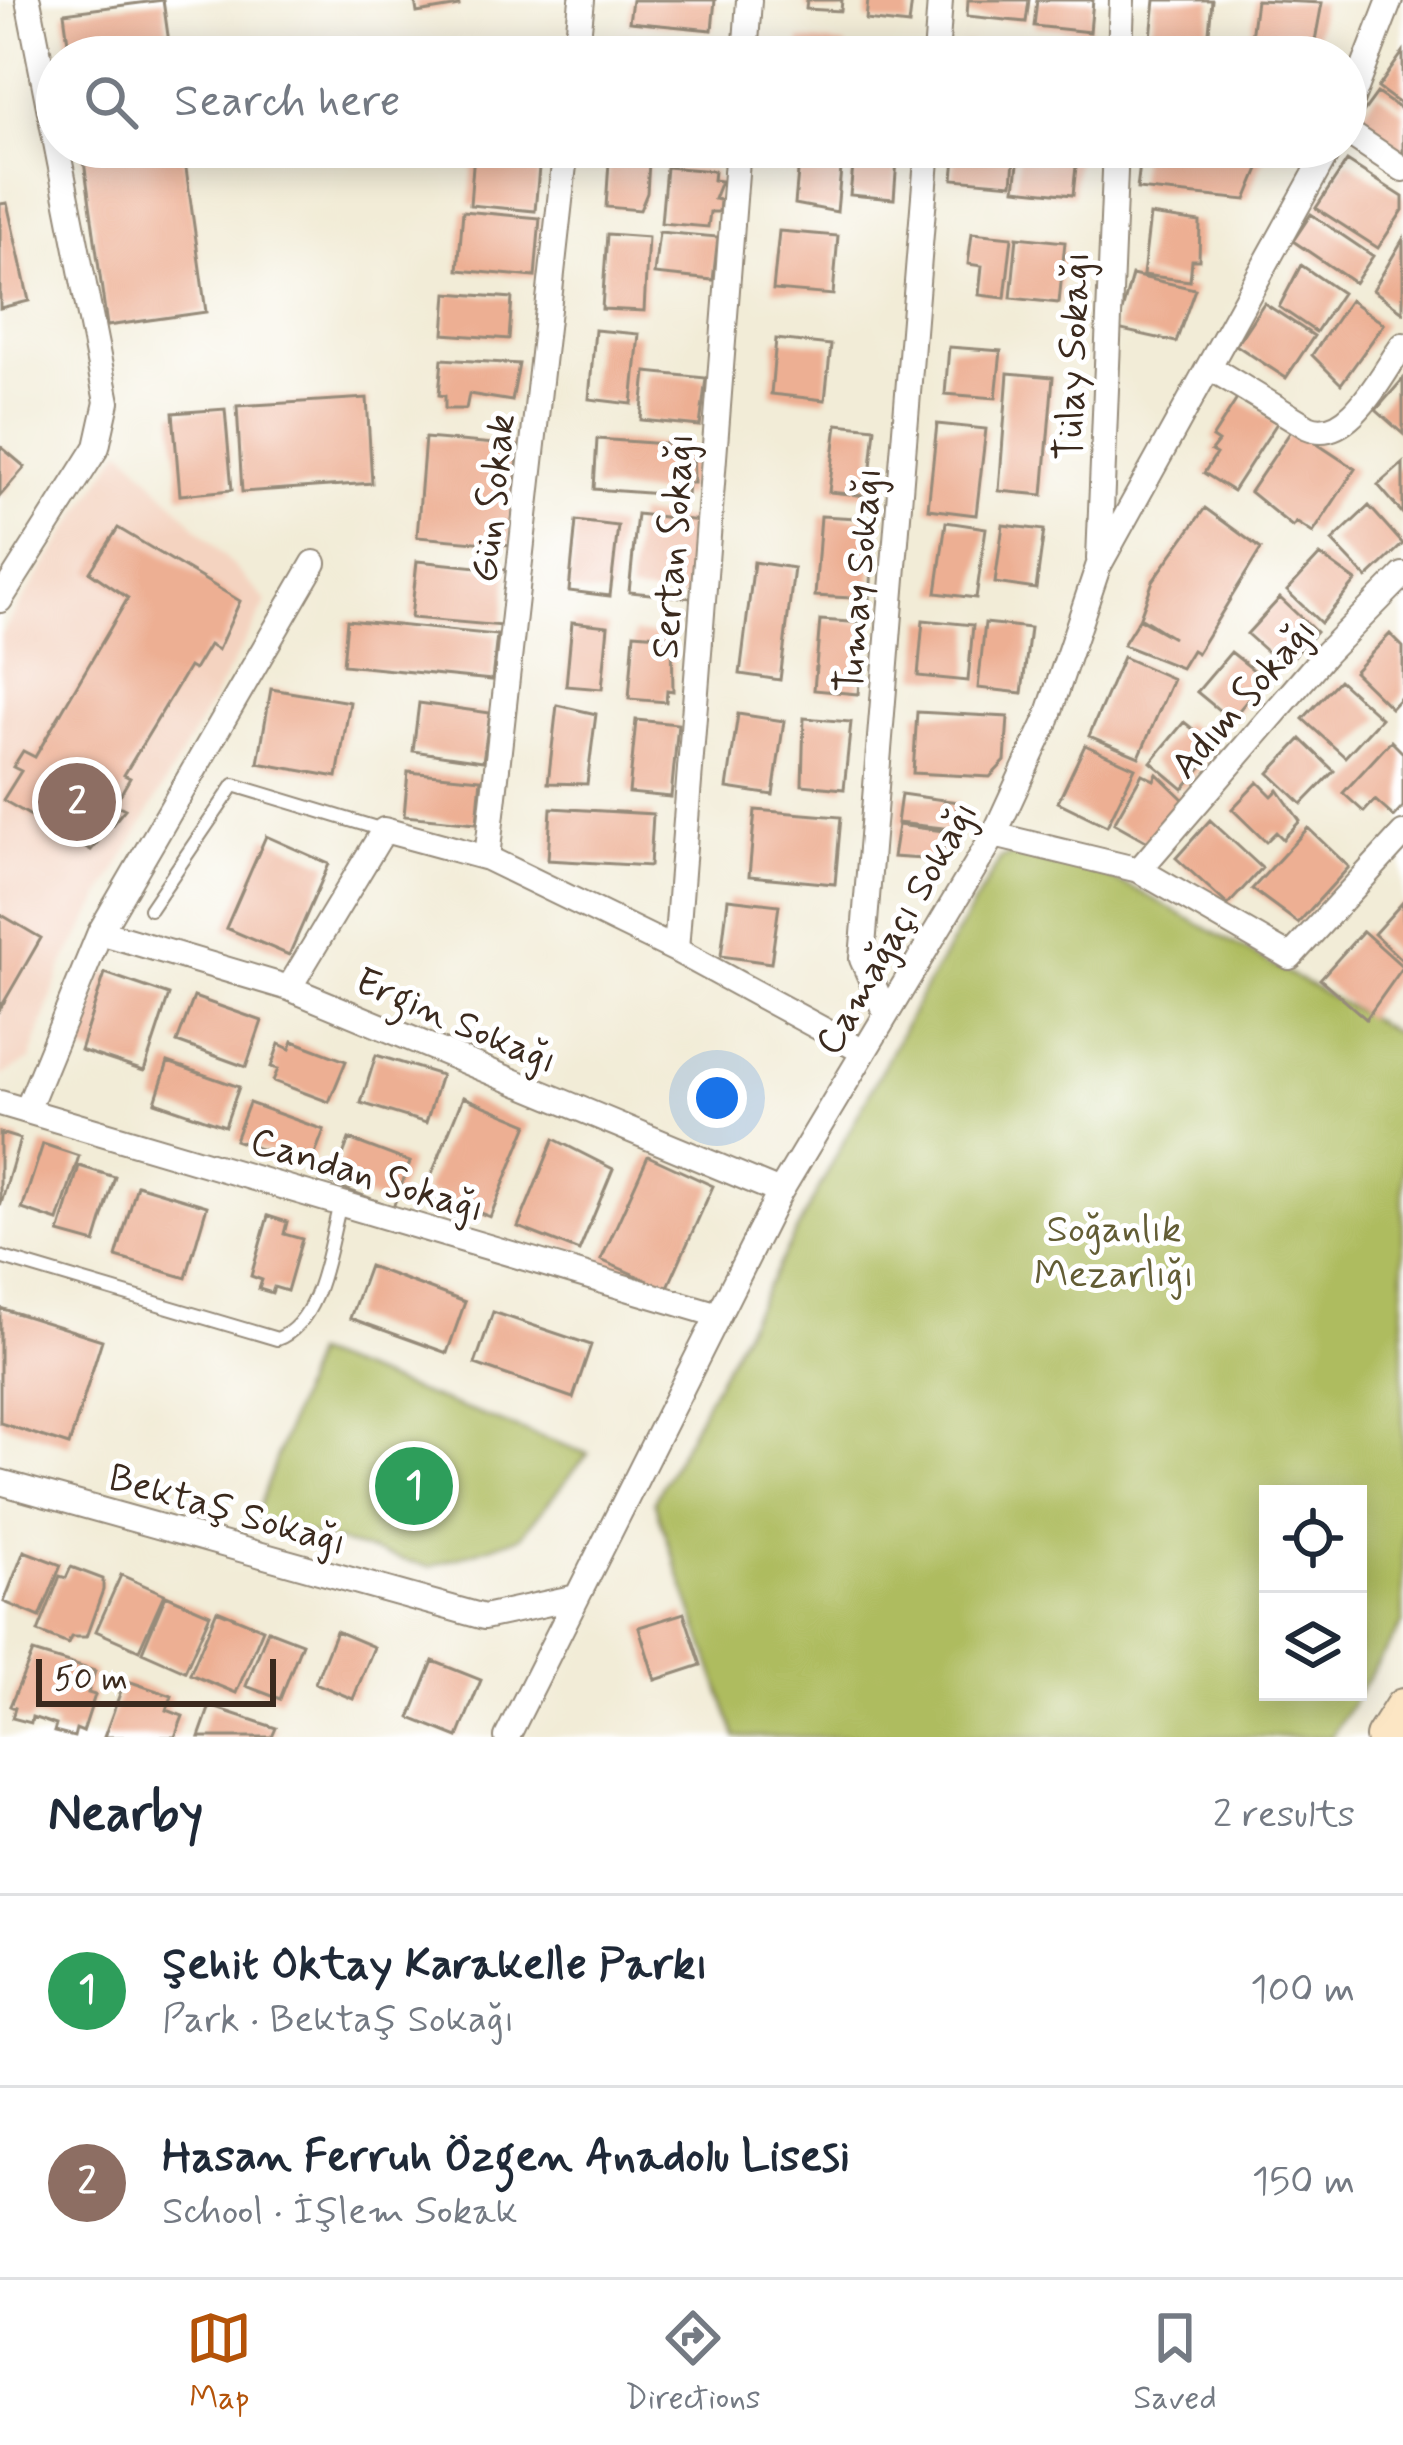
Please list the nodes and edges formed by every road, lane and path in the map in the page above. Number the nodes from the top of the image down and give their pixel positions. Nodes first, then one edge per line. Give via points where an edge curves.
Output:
1 (28, 0) edge
2 (582, 0) edge
3 (749, 0) edge
4 (940, 0) edge
5 (1122, 0) edge
6 (1390, 0) edge
7 (578, 36) edge
8 (746, 36) edge
9 (937, 36) edge
10 (1121, 36) edge
11 (36, 41) edge
12 (1367, 60) edge
13 (1367, 145) edge
14 (61, 168) edge
15 (564, 168) edge
16 (736, 168) edge
17 (926, 168) edge
18 (1115, 168) edge
19 (1318, 168) edge
20 (1403, 169) edge
21 (1403, 344) edge
22 (1209, 367) junction
23 (314, 563) dead end
24 (1099, 567) junction
25 (1403, 575) edge
26 (0, 600) edge
27 (384, 830) junction
28 (1403, 834) edge
29 (994, 835) junction
30 (487, 858) junction
31 (1139, 871) junction
32 (150, 909) dead end
33 (100, 932) junction
34 (676, 950) junction
35 (289, 988) junction
36 (886, 1014) junction
37 (864, 1052) junction
38 (0, 1103) edge
39 (27, 1110) junction
40 (780, 1192) junction
41 (340, 1203) junction
42 (0, 1258) edge
43 (715, 1314) junction
44 (2, 1489) edge
45 (577, 1597) junction
46 (1403, 1707) edge
47 (507, 1737) edge
48 (1384, 1737) edge

1 - 11 street
2 - 7 street
3 - 8 street
4 - 9 street
5 - 10 street
6 - 12 street
13 - 20 street
14 - 26 street via 107,402 97,447
15 - 30 street, Gün Sokak
16 - 34 street, Sertan Sokağı
17 - 36 street, Tumay Sokağı via 862,959
18 - 24 street, Tülay Sokağı
19 - 22 street, Camağaçı Sokağı
21 - 22 street via 1344,424 1326,432
22 - 24 street, Camağaçı Sokağı
23 - 33 street
24 - 29 street, Camağaçı Sokağı via 1046,722
25 - 31 street, Adım Sokağı
27 - 30 street
27 - 32 lane via 234,785
27 - 35 street
28 - 31 street via 1290,957
29 - 31 street
29 - 36 street, Camağaçı Sokağı
30 - 34 street
33 - 35 street, Ergin Sokağı
33 - 39 street
34 - 37 street
35 - 40 street, Ergin Sokağı
36 - 37 street, Camağaçı Sokağı
37 - 40 street, Camağaçı Sokağı
38 - 39 street, Candan Sokağı
39 - 41 street, Candan Sokağı
40 - 43 street, Camağaçı Sokağı
41 - 42 lane via 310,1307 297,1331 278,1339
41 - 43 street, Candan Sokağı
43 - 45 street, Camağaçı Sokağı
44 - 45 street, Bektaş Sokağı via 484,1616
45 - 47 street, Camağaçı Sokağı
46 - 48 street

